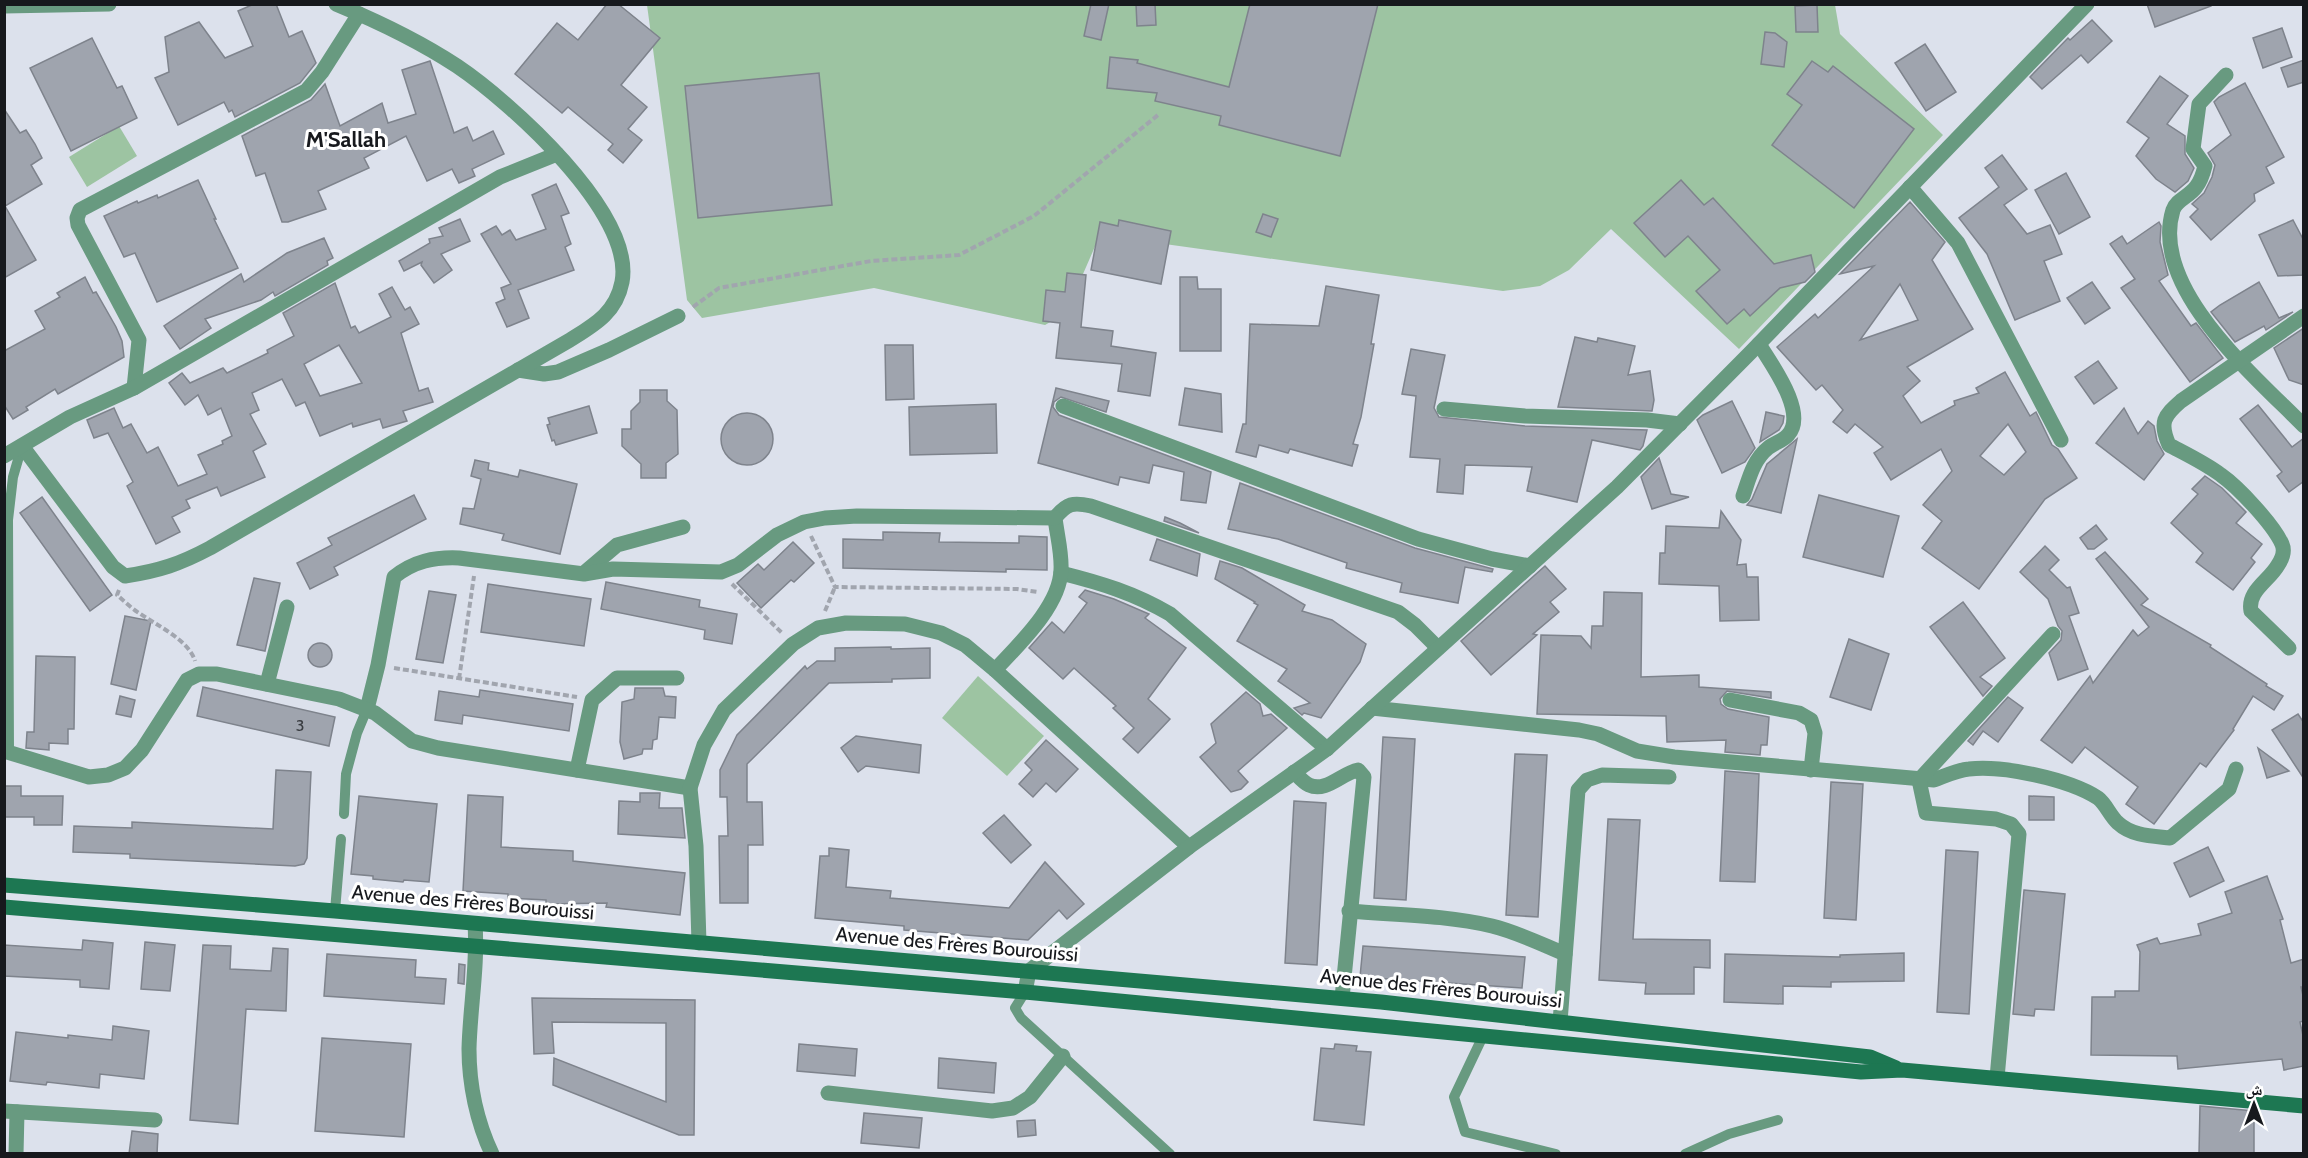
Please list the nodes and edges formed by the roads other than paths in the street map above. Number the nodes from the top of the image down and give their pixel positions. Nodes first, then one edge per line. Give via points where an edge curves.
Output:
1 (109, 4) edge
2 (336, 4) edge
3 (2087, 4) edge
4 (4, 6) edge
5 (359, 14) junction
6 (2226, 75) dead end
7 (557, 154) junction
8 (1910, 187) junction
9 (678, 316) dead end
10 (2304, 316) edge
11 (1759, 344) junction
12 (2240, 362) junction
13 (518, 370) junction
14 (134, 388) junction
15 (1063, 406) dead end
16 (1444, 409) dead end
17 (1680, 424) junction
18 (2304, 426) edge
19 (2061, 440) dead end
20 (22, 446) junction
21 (4, 456) edge
22 (1743, 496) dead end
23 (1056, 518) junction
24 (683, 527) dead end
25 (1530, 566) junction
26 (1061, 573) junction
27 (584, 574) junction
28 (287, 607) dead end
29 (2053, 634) dead end
30 (1438, 648) junction
31 (2289, 648) dead end
32 (995, 670) junction
33 (677, 678) dead end
34 (267, 684) junction
35 (1730, 700) dead end
36 (1372, 708) junction
37 (367, 709) junction
38 (1327, 749) junction
39 (7, 751) edge
40 (2236, 769) dead end
41 (577, 770) junction
42 (1811, 770) junction
43 (1294, 772) junction
44 (1669, 777) dead end
45 (1919, 780) junction
46 (690, 788) junction
47 (344, 814) dead end
48 (341, 839) dead end
49 (1189, 847) junction
50 (4, 885) edge
51 (4, 907) edge
52 (334, 911) junction
53 (1349, 911) junction
54 (476, 924) junction
55 (699, 943) junction
56 (477, 946) junction
57 (1565, 954) junction
58 (1029, 971) junction
59 (1025, 992) junction
60 (1342, 998) junction
61 (1560, 1022) junction
62 (1483, 1036) junction
63 (1063, 1056) junction
64 (1902, 1070) junction
65 (1997, 1078) junction
66 (828, 1093) dead end
67 (2304, 1106) edge
68 (11, 1111) edge
69 (155, 1120) dead end
70 (1778, 1120) dead end
71 (16, 1154) edge
72 (492, 1154) edge
73 (1170, 1154) edge
74 (1556, 1154) edge
75 (1685, 1154) edge

1 - 4 street
2 - 5 street
3 - 8 street
5 - 7 street via 458,66 507,103
5 - 14 street via 306,91 80,210 78,225 140,340
6 - 12 street via 2199,104 2193,149 2205,166 2195,189 2174,206 2170,226 2174,258 2184,286 2207,325
7 - 13 street via 593,196 611,227 622,256 622,282 601,321
7 - 14 street via 500,177
8 - 11 street
8 - 19 street via 1958,243
9 - 13 street via 558,372
10 - 12 street
11 - 17 street
11 - 22 street via 1791,402 1794,422 1788,435 1768,448 1755,463
12 - 18 street
12 - 31 street via 2181,401 2167,414 2163,426 2169,444 2222,475 2262,515 2283,545 2278,567 2249,603 2251,611
13 - 20 street via 180,564 125,576 113,567
14 - 20 street via 70,417
15 - 25 street via 1418,539
16 - 17 street
17 - 25 street
20 - 21 street
20 - 39 lane via 13,477 8,520
23 - 26 street
23 - 27 street via 857,516 804,522 721,572 613,569
23 - 30 street via 1073,502 1091,506 1398,612
24 - 27 street via 617,545
25 - 30 street
26 - 32 street via 1056,594
26 - 38 street via 1125,591 1170,614
27 - 37 street via 441,557 404,568 394,577
28 - 34 street
29 - 45 street
30 - 36 street
32 - 46 street via 965,645 928,629 905,624 846,623 818,628 793,644 724,710 704,746
32 - 49 street
33 - 41 street via 617,678 592,700
34 - 37 street
34 - 39 street via 217,674 200,674 187,680 142,750 125,768 108,775 89,777
35 - 42 street via 1799,712 1811,720 1815,733
36 - 38 street
36 - 42 street via 1579,730 1637,751
37 - 41 street via 412,741
37 - 47 lane via 346,774
38 - 43 street
40 - 45 street via 2229,789 2170,838 2138,834 2118,824 2099,798 2057,780 2014,770 1966,769 1934,780
41 - 46 street
42 - 45 street
43 - 49 street
43 - 53 street via 1309,785 1319,787 1348,771 1358,770 1364,777
44 - 57 street via 1602,775 1587,780 1578,790
45 - 65 street via 1926,813 1996,819 2011,824 2019,834
46 - 55 street
48 - 52 lane
49 - 58 street
50 - 52 main road, Avenue des Frères Bourouissi
51 - 56 main road
52 - 54 main road, Avenue des Frères Bourouissi
53 - 57 street via 1490,926
53 - 60 street
54 - 55 main road, Avenue des Frères Bourouissi
54 - 56 street
55 - 58 main road, Avenue des Frères Bourouissi
56 - 59 main road
56 - 72 street via 469,1050 471,1083
57 - 61 street
58 - 59 street
58 - 60 main road, Avenue des Frères Bourouissi
59 - 62 main road
59 - 63 lane via 1015,1008
60 - 61 main road, Avenue des Frères Bourouissi
61 - 64 main road, Avenue des Frères Bourouissi via 1870,1057
62 - 64 main road via 1861,1072
62 - 74 lane via 1454,1097 1465,1132
63 - 66 street via 1030,1097 1013,1108 992,1111
63 - 73 lane
64 - 65 main road
65 - 67 main road
68 - 69 street
68 - 71 street
70 - 75 lane via 1729,1134

